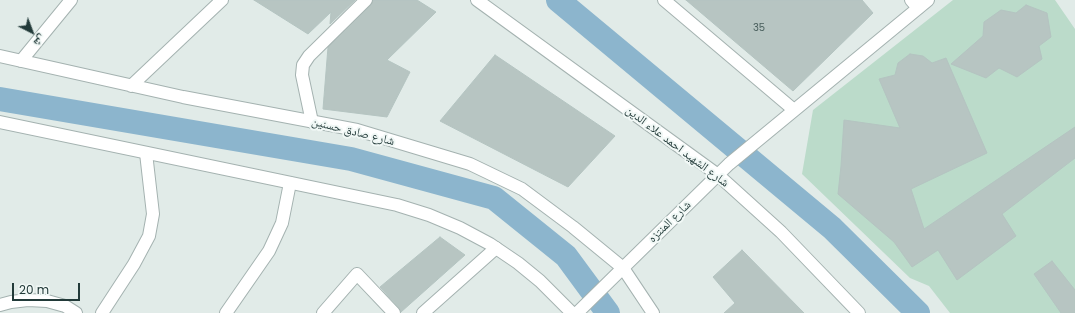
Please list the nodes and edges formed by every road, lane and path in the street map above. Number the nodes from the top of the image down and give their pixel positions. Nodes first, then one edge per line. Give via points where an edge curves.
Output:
1 (71, 0) edge
2 (222, 0) edge
3 (366, 0) edge
4 (477, 0) edge
5 (664, 0) edge
6 (919, 3) edge
7 (0, 56) edge
8 (21, 61) junction
9 (131, 86) junction
10 (794, 110) junction
11 (0, 122) edge
12 (312, 122) junction
13 (146, 153) junction
14 (718, 175) junction
15 (290, 183) junction
16 (496, 248) junction
17 (623, 268) junction
18 (0, 305) edge
19 (580, 310) edge
20 (76, 313) edge
21 (102, 313) edge
22 (226, 313) edge
23 (323, 313) edge
24 (394, 313) edge
25 (423, 313) edge
26 (572, 313) edge
27 (653, 313) edge
28 (860, 313) edge

1 - 8 street
2 - 9 street
3 - 12 street via 303,65 302,75
4 - 14 street, شارع الشهيد احمد علاء الدين
5 - 10 street
6 - 10 street, شارع المنتزه
7 - 8 street, شارع صادق حسنين
8 - 9 street, شارع صادق حسنين
9 - 12 street, شارع صادق حسنين
10 - 14 street, شارع المنتزه
11 - 13 street
12 - 17 street, شارع صادق حسنين via 357,130 470,164 522,189
13 - 15 street
13 - 21 street via 153,214 149,236
14 - 17 street, شارع المنتزه
14 - 28 street, شارع الشهيد احمد علاء الدين via 781,232
15 - 16 street via 397,205 429,215 460,228
15 - 22 street via 282,223 269,251
16 - 25 street
16 - 26 street via 540,281
17 - 19 street, شارع المنتزه
17 - 27 street, شارع صادق حسنين
18 - 20 street via 28,300 47,302 65,306
23 - 24 street via 357,274

